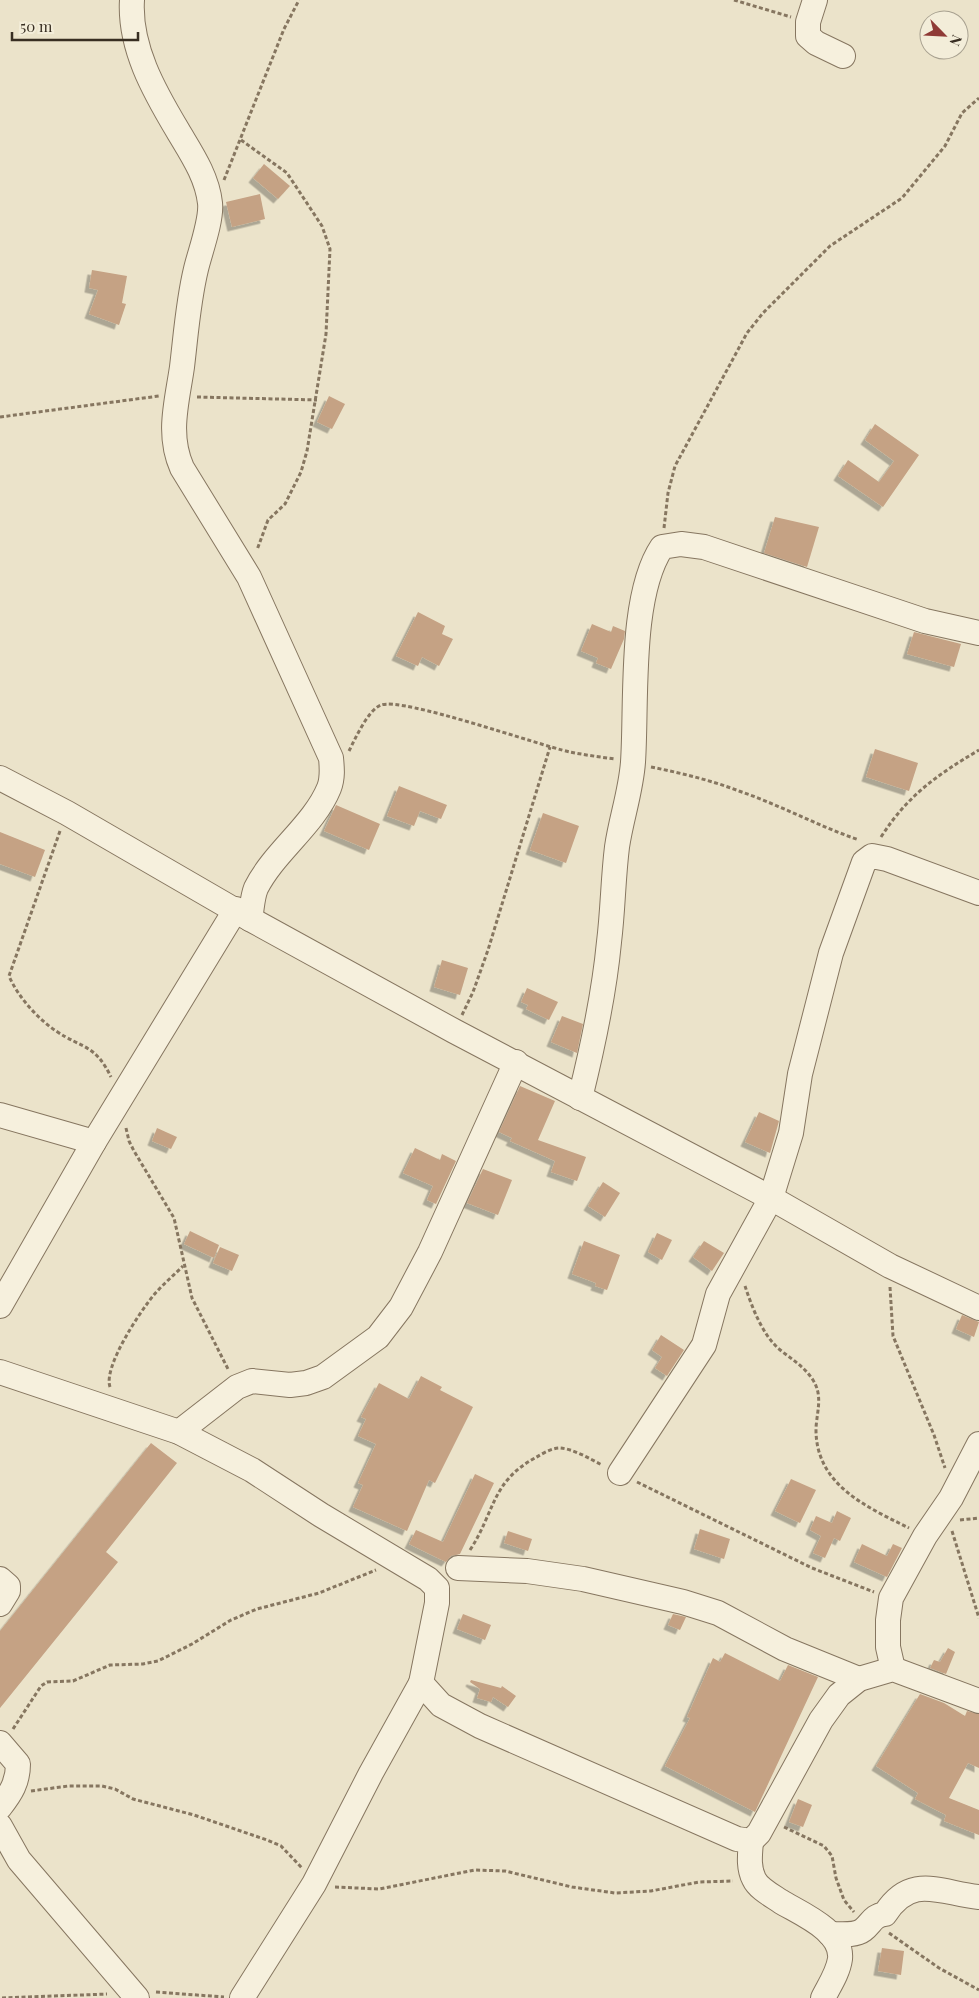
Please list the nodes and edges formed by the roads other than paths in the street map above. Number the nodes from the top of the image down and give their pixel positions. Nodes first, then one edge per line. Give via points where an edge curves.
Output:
1 (132, 0) edge
2 (812, 11) edge
3 (843, 56) dead end
4 (979, 633) edge
5 (0, 778) edge
6 (979, 893) edge
7 (243, 914) junction
8 (516, 1062) junction
9 (580, 1098) junction
10 (0, 1115) edge
11 (94, 1142) junction
12 (771, 1198) junction
13 (0, 1306) edge
14 (979, 1308) edge
15 (0, 1372) edge
16 (179, 1432) junction
17 (979, 1444) edge
18 (620, 1473) road end
19 (458, 1568) road end
20 (0, 1579) edge
21 (0, 1604) edge
22 (893, 1669) junction
23 (859, 1679) junction
24 (422, 1683) junction
25 (979, 1701) edge
26 (2, 1745) edge
27 (6, 1799) edge
28 (0, 1826) edge
29 (751, 1841) junction
30 (979, 1897) edge
31 (830, 1934) junction
32 (135, 1997) edge
33 (242, 1998) edge
34 (823, 1998) edge

1 - 7 street via 134,35 141,61 168,116 196,161 211,205 192,287 176,394 175,451 182,468 249,578 328,751 332,773 329,788 319,805 259,883
2 - 3 street via 807,30 810,39
4 - 9 street via 925,622 704,547 681,544 662,547 654,558 642,604 633,718 633,763 618,846 603,996
5 - 7 street
6 - 12 street via 874,851 864,862 831,953 800,1074 791,1133
7 - 8 street
7 - 11 street
8 - 9 street
8 - 16 street via 430,1252 401,1307 378,1337 323,1377 290,1385 252,1382 237,1387
9 - 12 street
10 - 11 street
11 - 13 street
12 - 14 street via 890,1266
12 - 18 street via 718,1294 704,1345
15 - 16 street
16 - 24 street via 252,1470 428,1579 437,1588
17 - 22 street via 892,1598 888,1647
19 - 23 street via 526,1570 583,1579 683,1602 718,1613 785,1649
20 - 21 street via 8,1586
22 - 23 street
22 - 25 street
23 - 29 street via 840,1695 821,1720 768,1820
24 - 29 street via 441,1705 480,1726 737,1839
24 - 33 street via 314,1884
26 - 27 street via 18,1764 18,1777
28 - 32 street via 19,1860
29 - 31 street via 750,1865 754,1880 768,1894
30 - 31 street via 943,1890 913,1890 900,1894 885,1914 875,1916 862,1931
31 - 34 street via 838,1946 840,1958

